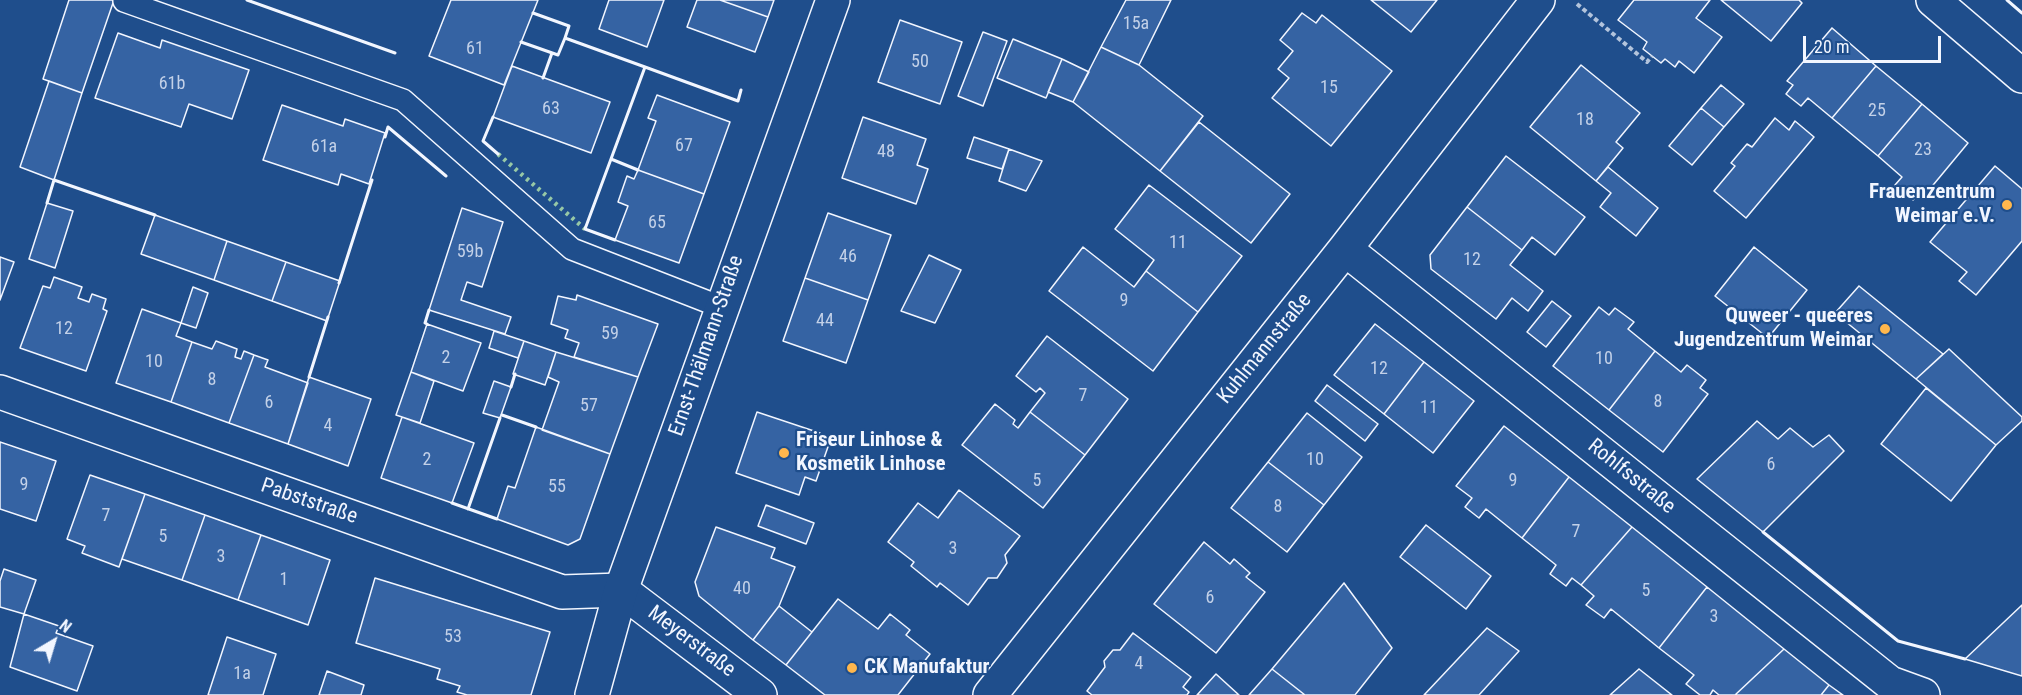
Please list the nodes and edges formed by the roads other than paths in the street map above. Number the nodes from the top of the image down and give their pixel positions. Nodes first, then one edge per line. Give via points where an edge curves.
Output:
1 (833, 0) edge
2 (1538, 0) edge
3 (1933, 0) edge
4 (124, 1) edge
5 (2022, 76) edge
6 (1345, 249) junction
7 (721, 307) junction
8 (0, 392) edge
9 (621, 590) junction
10 (592, 695) edge
11 (760, 695) edge
12 (990, 695) edge
13 (1923, 695) edge

1 - 7 street, Ernst-Thälmann-Straße
2 - 6 street, Kuhlmannstraße
3 - 5 street
4 - 7 lane via 403,100 572,249
6 - 12 street, Kuhlmannstraße
6 - 13 street, Rohlfsstraße via 1890,683
7 - 9 street, Ernst-Thälmann-Straße
8 - 9 street, Pabststraße via 562,592
9 - 10 street, Ernst-Thälmann-Straße
9 - 11 street, Meyerstraße

